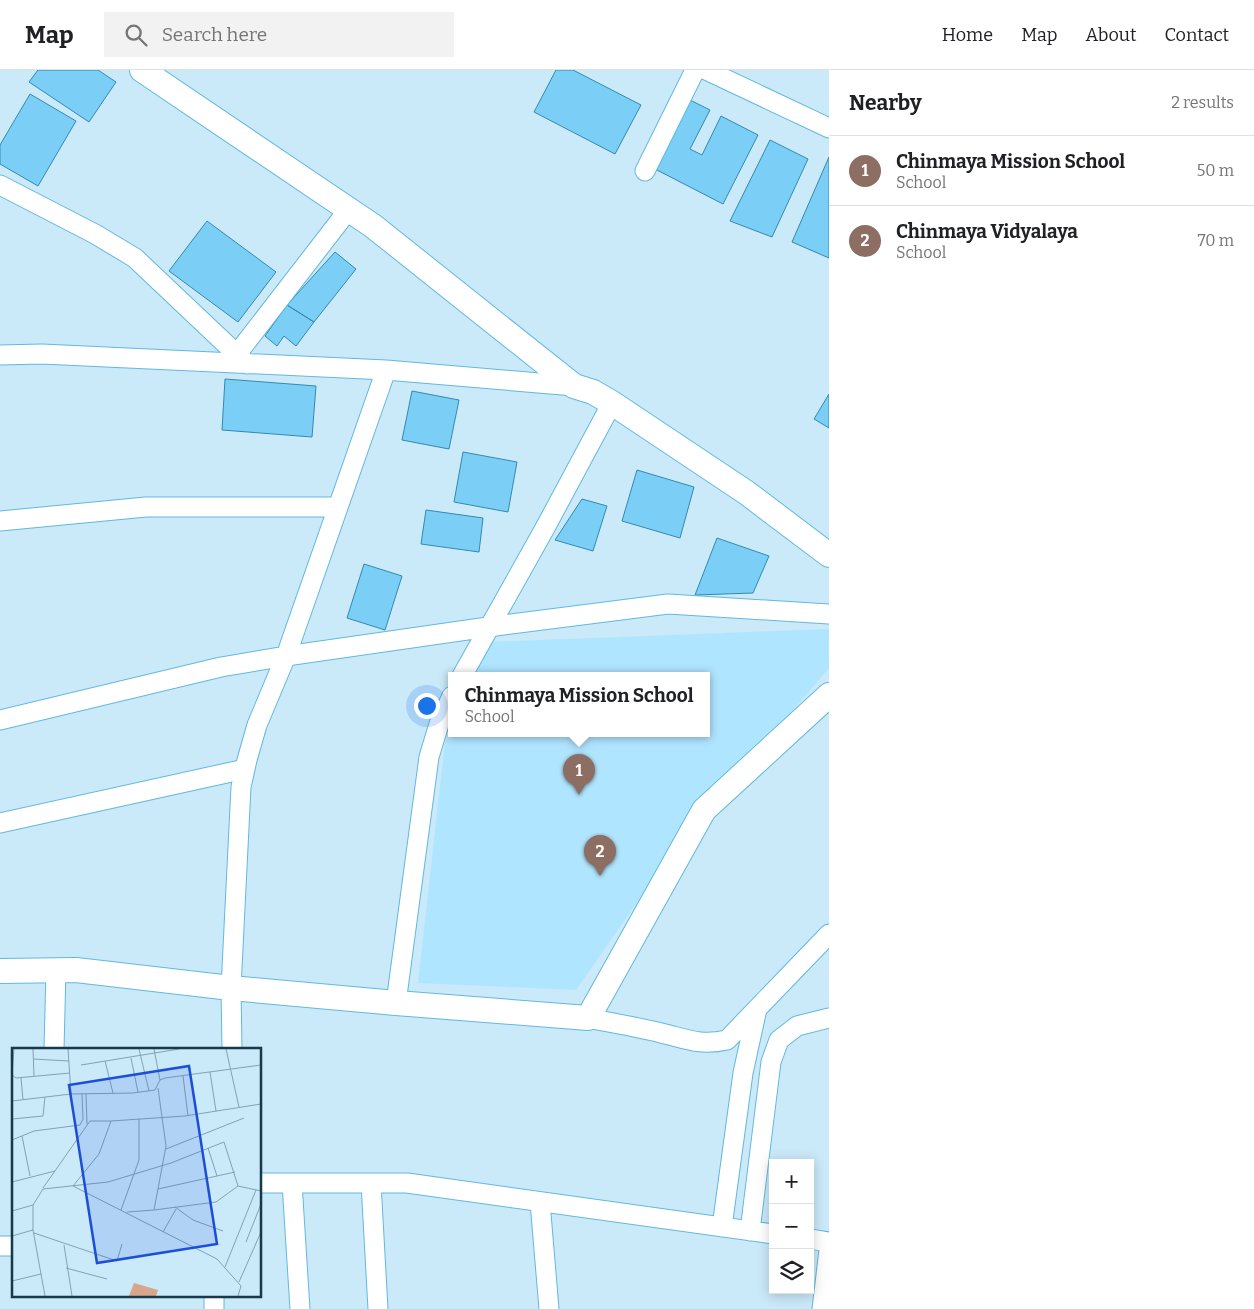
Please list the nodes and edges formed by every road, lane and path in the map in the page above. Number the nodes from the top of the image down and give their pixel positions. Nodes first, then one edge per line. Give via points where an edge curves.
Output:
1 (142, 70) edge
2 (695, 70) edge
3 (706, 70) edge
4 (829, 128) edge
5 (645, 172) dead end
6 (0, 185) edge
7 (349, 210) junction
8 (0, 355) edge
9 (242, 359) junction
10 (386, 370) junction
11 (574, 386) junction
12 (612, 403) junction
13 (338, 507) junction
14 (0, 521) edge
15 (829, 555) edge
16 (829, 614) edge
17 (488, 627) junction
18 (286, 656) junction
19 (464, 672) edge
20 (829, 694) edge
21 (448, 705) edge
22 (0, 720) edge
23 (245, 769) junction
24 (0, 823) edge
25 (829, 934) edge
26 (56, 970) junction
27 (0, 972) edge
28 (230, 988) junction
29 (396, 1003) junction
30 (757, 1008) junction
31 (588, 1018) junction
32 (829, 1018) edge
33 (54, 1048) edge
34 (232, 1048) edge
35 (261, 1183) edge
36 (292, 1183) junction
37 (371, 1183) junction
38 (540, 1202) junction
39 (722, 1227) junction
40 (750, 1231) junction
41 (769, 1233) edge
42 (814, 1240) edge
43 (829, 1242) edge
44 (829, 1250) edge
45 (214, 1296) edge
46 (214, 1309) edge
47 (300, 1309) edge
48 (378, 1309) edge
49 (549, 1309) edge
50 (822, 1309) edge

1 - 7 street
2 - 5 street
3 - 4 street
6 - 9 street via 134,258
7 - 9 street
7 - 11 street
8 - 9 street
9 - 10 street
10 - 11 street
10 - 13 street
11 - 12 street via 594,392
12 - 15 street via 747,493
12 - 17 street
13 - 14 street via 146,507
13 - 18 street
16 - 17 street via 668,604
17 - 18 street
17 - 19 street
18 - 22 street via 221,667
18 - 23 street via 257,725
20 - 31 street via 704,810
21 - 29 street via 429,757
23 - 24 street
23 - 28 street via 241,787
25 - 30 street
26 - 27 street
26 - 28 street
26 - 33 street
28 - 29 street
28 - 34 street
29 - 31 street
30 - 31 street via 726,1040 713,1043 699,1043
30 - 39 street via 742,1073
32 - 40 street via 798,1026 779,1040 771,1062
35 - 36 street
36 - 37 street
36 - 47 street
37 - 38 street via 407,1183
37 - 48 street
38 - 39 street
38 - 49 street
39 - 40 street
40 - 41 street
42 - 43 street
44 - 50 street
45 - 46 street

